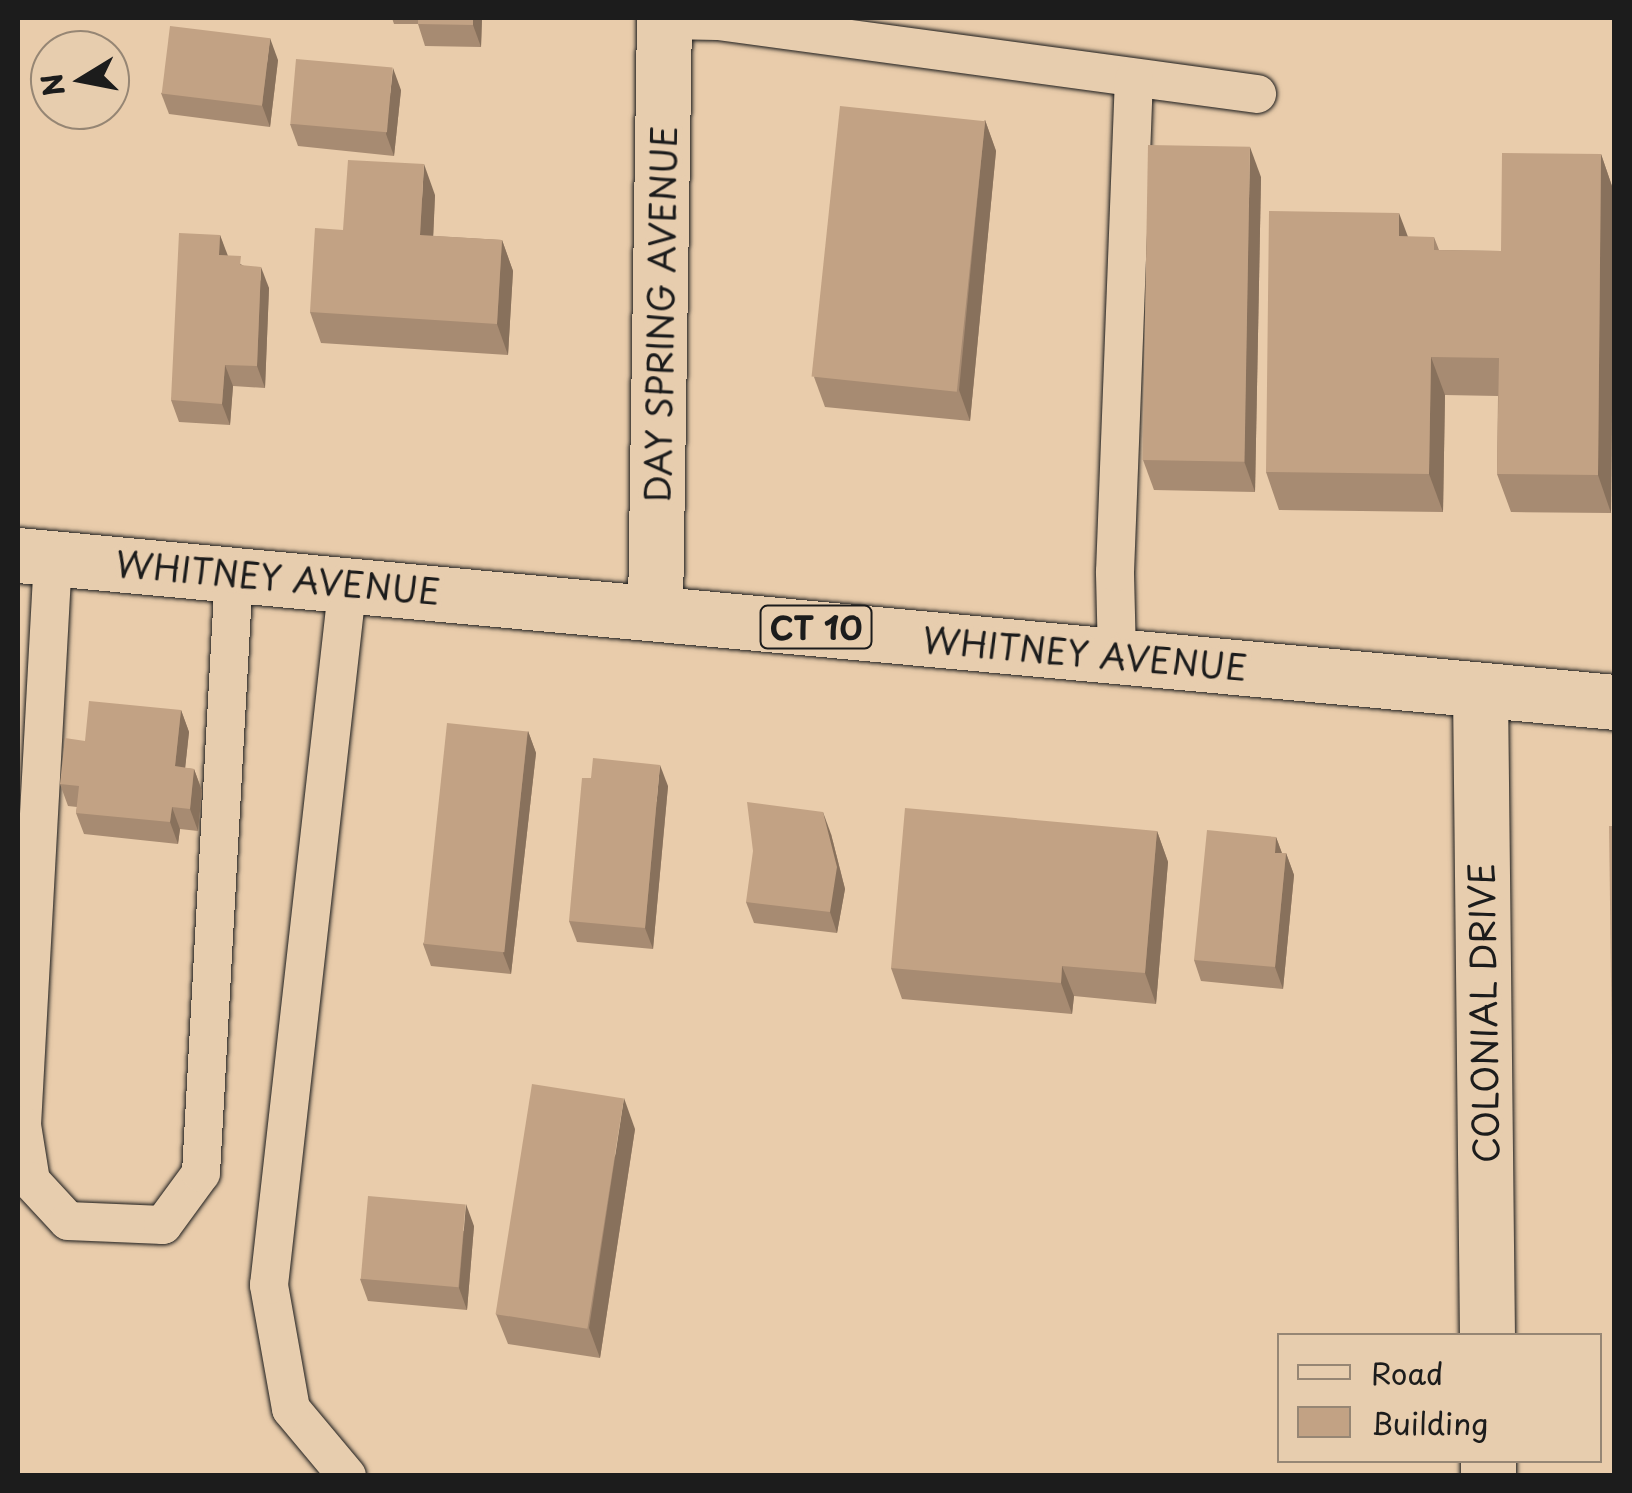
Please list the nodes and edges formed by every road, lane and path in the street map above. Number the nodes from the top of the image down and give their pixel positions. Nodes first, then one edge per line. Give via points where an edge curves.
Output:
1 (664, 19) edge
2 (1134, 79) junction
3 (1257, 94) dead end
4 (35, 556) edge
5 (234, 574) junction
6 (348, 582) junction
7 (655, 610) junction
8 (1117, 656) junction
9 (1480, 690) junction
10 (1614, 702) edge
11 (1487, 1333) edge
12 (346, 1476) edge

1 - 2 lane
1 - 7 main road, DAY SPRING AVENUE
2 - 3 lane
2 - 8 lane
4 - 5 main road, WHITNEY AVENUE / CT 10
4 - 5 lane via 22,1126 31,1181 68,1221 162,1225 201,1173
5 - 6 main road, WHITNEY AVENUE / CT 10
6 - 7 main road, WHITNEY AVENUE / CT 10
6 - 12 lane via 269,1285 290,1409
7 - 8 main road, WHITNEY AVENUE / CT 10
8 - 9 main road, WHITNEY AVENUE / CT 10
9 - 10 main road, WHITNEY AVENUE / CT 10
9 - 11 main road, COLONIAL DRIVE

